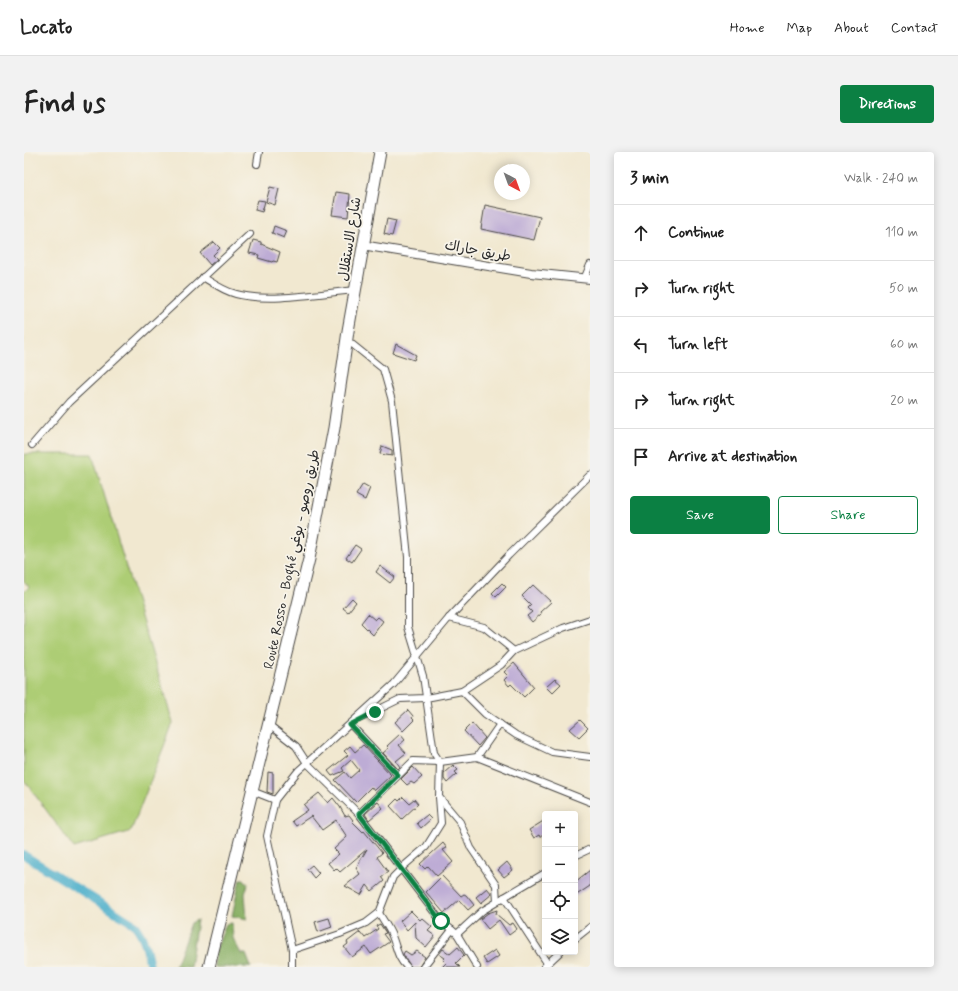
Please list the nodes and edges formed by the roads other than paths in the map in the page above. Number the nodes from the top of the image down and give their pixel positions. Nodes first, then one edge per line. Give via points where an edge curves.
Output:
1 (259, 152) edge
2 (380, 152) edge
3 (257, 164) dead end
4 (250, 234) dead end
5 (362, 245) junction
6 (590, 265) edge
7 (203, 278) junction
8 (588, 278) edge
9 (356, 290) junction
10 (347, 335) junction
11 (32, 445) dead end
12 (590, 475) edge
13 (449, 618) junction
14 (590, 619) edge
15 (514, 651) junction
16 (417, 656) junction
17 (462, 690) junction
18 (426, 698) junction
19 (352, 723) junction
20 (500, 724) junction
21 (269, 725) junction
22 (476, 757) junction
23 (590, 757) edge
24 (440, 762) junction
25 (307, 763) junction
26 (398, 775) junction
27 (252, 791) junction
28 (439, 797) junction
29 (275, 800) junction
30 (590, 802) edge
31 (359, 814) junction
32 (590, 849) edge
33 (578, 855) edge
34 (401, 870) junction
35 (542, 875) edge
36 (504, 897) junction
37 (497, 902) junction
38 (379, 913) junction
39 (590, 927) edge
40 (454, 932) junction
41 (578, 937) edge
42 (292, 950) junction
43 (557, 955) edge
44 (545, 965) edge
45 (208, 967) edge
46 (292, 967) edge
47 (408, 967) edge
48 (423, 967) edge
49 (477, 967) edge

1 - 3 street
2 - 5 highway, شارع الاستقلال
4 - 7 street
5 - 8 street, طريق جاراك via 531,273
5 - 9 highway, شارع الاستقلال
6 - 8 street
7 - 9 street via 230,292 259,297
7 - 11 street via 69,402
9 - 10 highway, شارع الاستقلال
10 - 16 street via 383,369 392,401 408,557 408,627
10 - 21 highway, Route Rosso - Boghé طريق روصو - بوغي via 334,428 309,559
12 - 13 street
13 - 15 street via 484,627
13 - 16 street
14 - 15 street via 563,628
15 - 17 street via 501,665
16 - 18 street
16 - 19 street via 394,684
17 - 18 street
17 - 20 street
18 - 19 street via 400,699
18 - 24 street via 434,753
19 - 25 street
19 - 26 street
20 - 22 street
20 - 23 street via 516,735 552,752
21 - 25 street via 296,746
21 - 27 highway, Route Rosso - Boghé طريق روصو - بوغي
22 - 24 street
22 - 30 street
24 - 26 street via 413,761
24 - 28 street
25 - 29 street
25 - 31 street
26 - 31 street
27 - 29 street
27 - 45 highway, Route Rosso - Boghé طريق روصو - بوغي
28 - 34 street via 441,823 426,847
28 - 37 street via 460,822 471,848 496,885
29 - 42 street via 267,836
31 - 34 street
32 - 33 street
34 - 38 street via 394,877
34 - 40 street via 441,921
35 - 36 street
36 - 37 street
36 - 44 street
37 - 40 street
38 - 42 street via 366,923
38 - 47 street via 392,935 397,953
39 - 41 street
40 - 48 street
40 - 49 street
42 - 46 street
43 - 44 street

